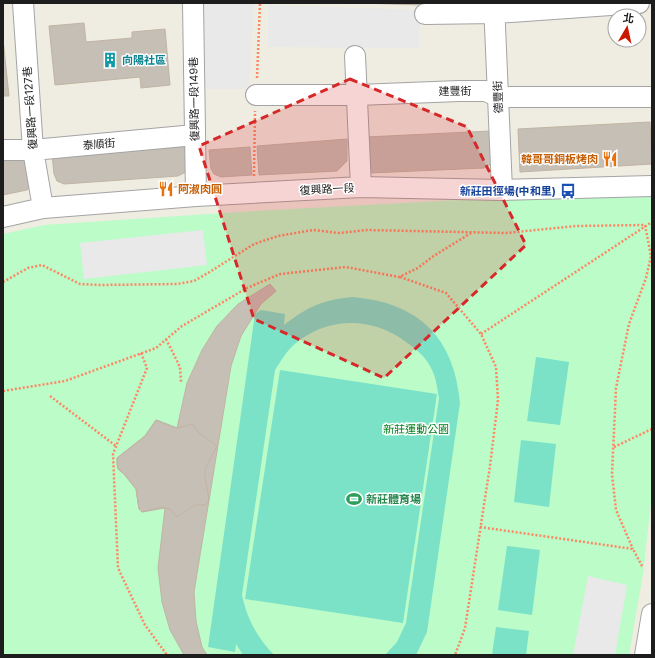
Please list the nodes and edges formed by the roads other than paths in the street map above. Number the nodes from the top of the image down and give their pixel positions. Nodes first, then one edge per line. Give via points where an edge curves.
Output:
1 (193, 3) edge
2 (639, 3) edge
3 (23, 5) edge
4 (495, 8) edge
5 (425, 14) dead end
6 (355, 56) dead end
7 (256, 95) dead end
8 (358, 95) junction
9 (498, 97) junction
10 (652, 97) edge
11 (194, 135) junction
12 (3, 150) edge
13 (32, 150) junction
14 (652, 186) edge
15 (360, 187) junction
16 (502, 190) junction
17 (196, 196) junction
18 (43, 208) junction
19 (3, 217) edge
20 (652, 614) edge
21 (645, 655) edge

1 - 11 street, 復興路一段149巷
2 - 4 street
3 - 13 street, 復興路一段127巷
4 - 5 street
4 - 9 street, 德豐街
6 - 8 street
7 - 8 street, 建豐街
8 - 9 street, 建豐街 via 486,91
8 - 15 street
9 - 10 street, 建豐街
9 - 16 street, 德豐街
11 - 13 street, 泰順街
11 - 17 street, 復興路一段149巷
12 - 13 street, 泰順街
13 - 18 street, 復興路一段127巷
14 - 16 street, 復興路一段
15 - 16 street, 復興路一段
15 - 17 street, 復興路一段
17 - 18 street, 復興路一段
18 - 19 street, 復興路一段
20 - 21 street

